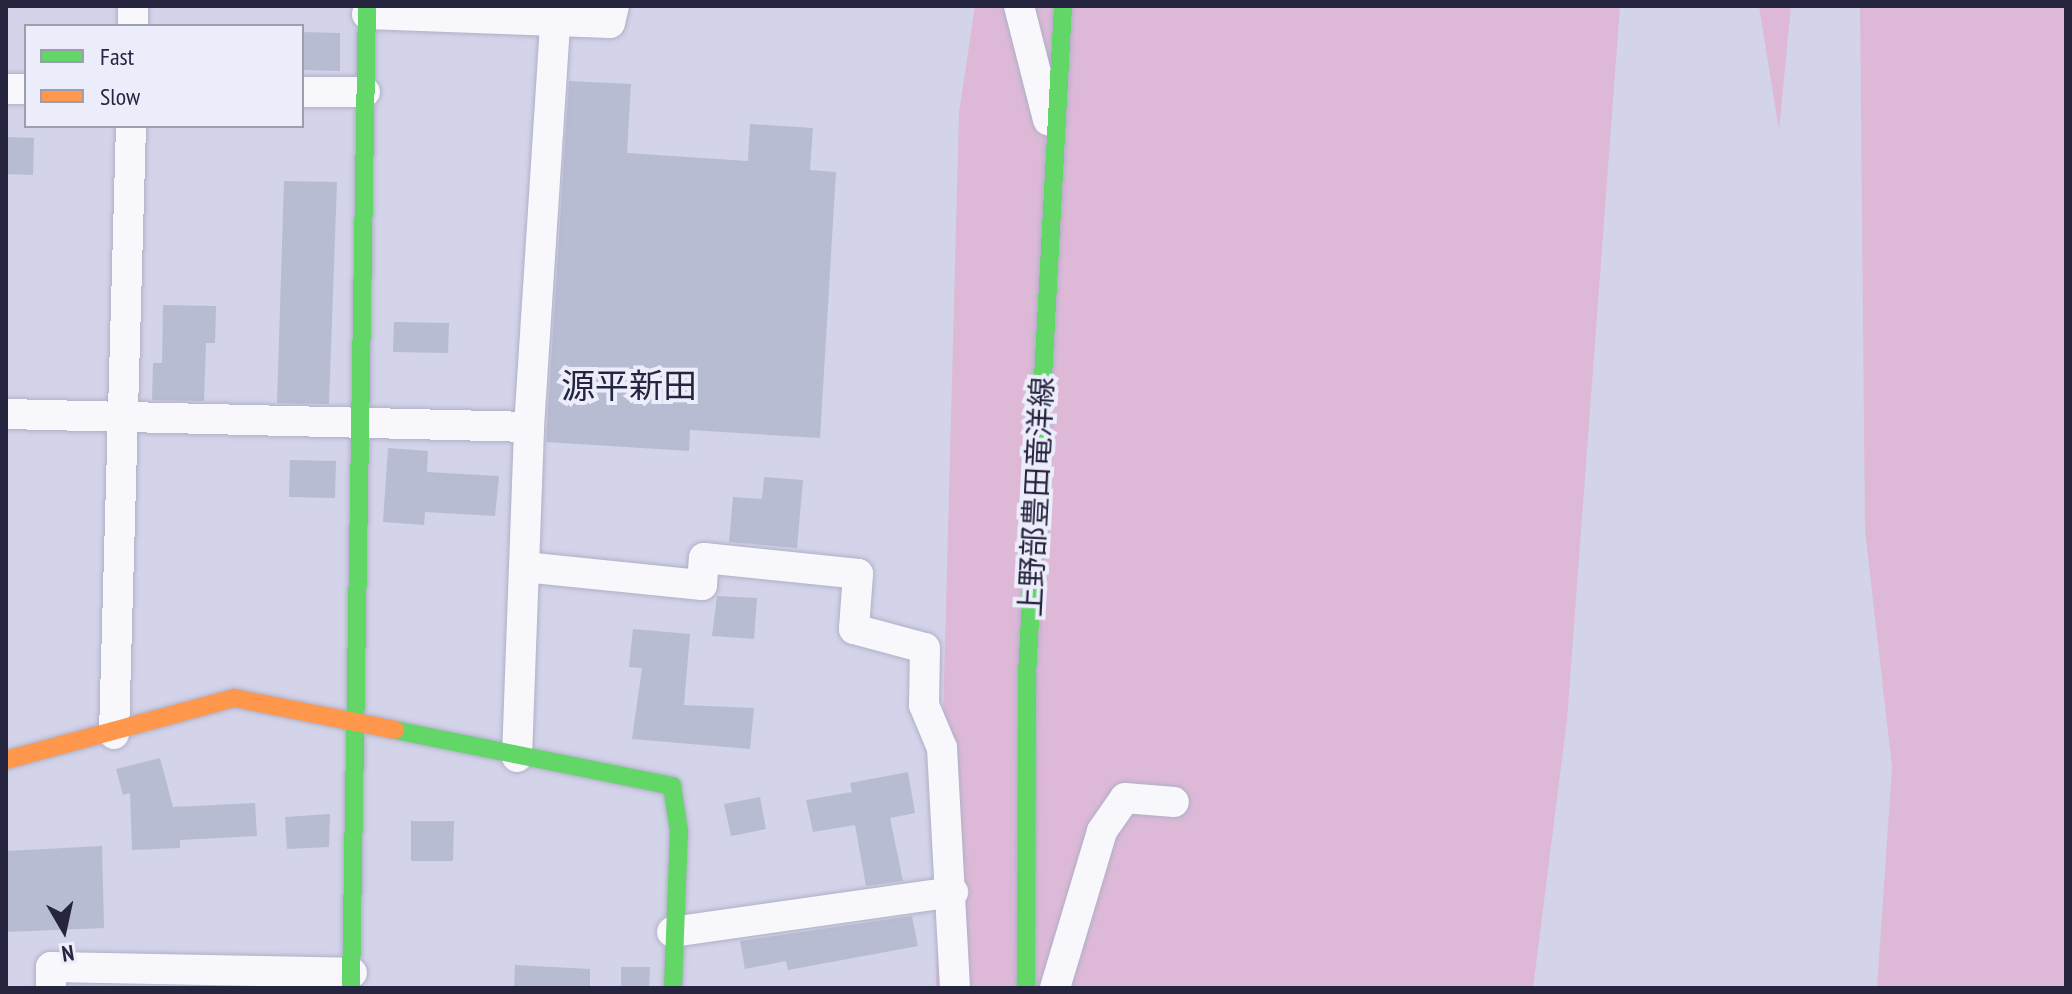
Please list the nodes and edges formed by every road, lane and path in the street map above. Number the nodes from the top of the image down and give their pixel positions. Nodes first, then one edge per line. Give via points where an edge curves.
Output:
1 (614, 6) edge
2 (1019, 6) edge
3 (1063, 6) edge
4 (367, 10) edge
5 (555, 22) junction
6 (304, 92) edge
7 (365, 92) junction
8 (131, 128) edge
9 (1053, 141) junction
10 (6, 414) edge
11 (121, 417) junction
12 (360, 423) junction
13 (529, 427) junction
14 (524, 567) junction
15 (356, 725) junction
16 (114, 734) junction
17 (517, 757) junction
18 (6, 760) edge
19 (1174, 802) dead end
20 (953, 892) junction
21 (672, 932) junction
22 (351, 981) edge
23 (51, 988) edge
24 (673, 988) edge
25 (955, 988) edge
26 (1026, 988) edge
27 (1055, 988) edge

1 - 5 street via 610,23
2 - 9 street
3 - 9 street, 上野部豊田竜洋線
4 - 5 street
4 - 7 street
5 - 13 street
6 - 7 street
7 - 12 street
8 - 11 street
9 - 26 street, 上野部豊田竜洋線 via 1027,675
10 - 11 street
11 - 12 street
11 - 16 street
12 - 13 street
12 - 15 street
13 - 14 street
14 - 17 street
14 - 20 street via 702,585 704,558 858,574 854,629 925,648 924,705 942,748
15 - 16 street via 234,698
15 - 17 street
15 - 22 street
16 - 18 street
17 - 21 street via 672,786 679,831
19 - 27 street via 1125,798 1102,831
20 - 21 street
20 - 25 street
21 - 24 street
22 - 23 street via 51,967

